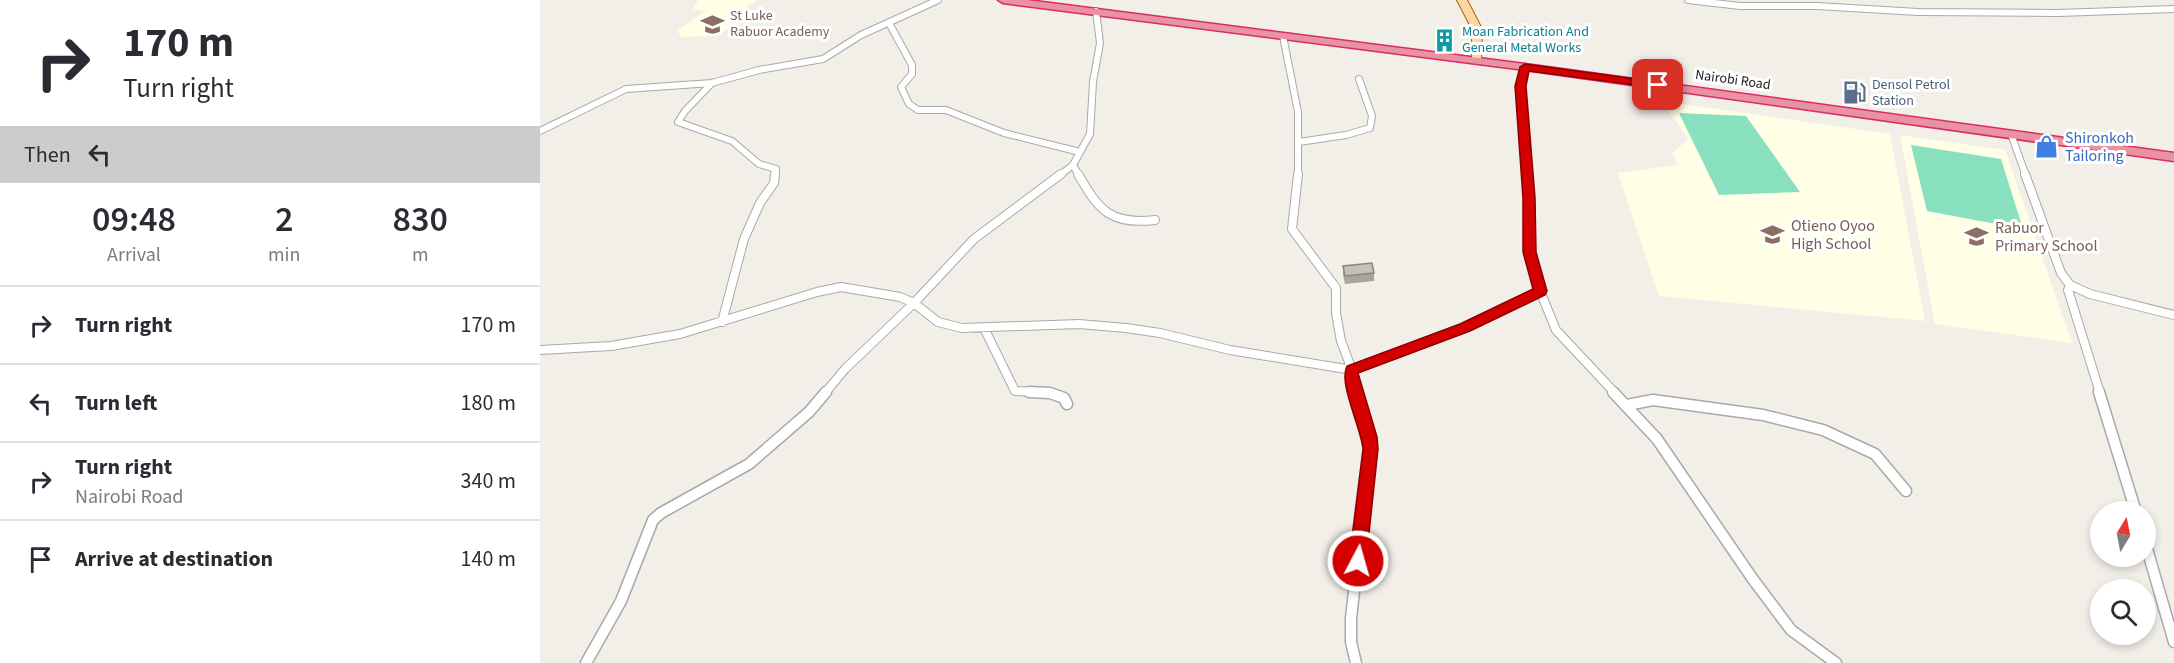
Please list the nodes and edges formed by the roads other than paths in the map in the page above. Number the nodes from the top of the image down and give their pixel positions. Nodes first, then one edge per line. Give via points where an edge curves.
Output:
1 (938, 0) edge
2 (1003, 0) edge
3 (1462, 0) edge
4 (1688, 0) edge
5 (2174, 9) edge
6 (1096, 11) junction
7 (889, 22) junction
8 (1282, 36) junction
9 (1477, 61) junction
10 (1525, 67) junction
11 (1359, 79) dead end
12 (712, 83) junction
13 (540, 131) edge
14 (2012, 134) junction
15 (1299, 142) junction
16 (1080, 152) junction
17 (2174, 157) edge
18 (1073, 165) junction
19 (1155, 220) dead end
20 (2070, 285) junction
21 (1540, 291) junction
22 (914, 303) junction
23 (2174, 315) edge
24 (722, 322) junction
25 (984, 328) junction
26 (540, 350) edge
27 (1352, 370) junction
28 (1067, 404) dead end
29 (1627, 405) junction
30 (1906, 491) dead end
31 (2133, 501) edge
32 (2152, 567) edge
33 (2174, 642) edge
34 (586, 663) edge
35 (1356, 663) edge
36 (1836, 663) edge

1 - 7 street
2 - 6 highway, Nairobi Road
3 - 9 main road via 1477,29
4 - 5 street via 1740,6 1908,12
6 - 8 highway, Nairobi Road
6 - 16 street via 1100,43 1090,134
7 - 12 street via 823,59 759,69
7 - 16 street via 912,64 912,74 901,87 909,104 918,110 945,110 1004,133
8 - 9 highway, Nairobi Road
8 - 15 street via 1298,112
9 - 10 highway, Nairobi Road
10 - 14 highway, Nairobi Road
10 - 21 street via 1521,86 1530,252
11 - 15 street via 1372,116 1370,128
12 - 13 street via 626,88
12 - 24 street via 678,122 732,141 759,164 776,169 774,183 744,239
14 - 17 highway, Nairobi Road
14 - 20 street via 2061,273
15 - 27 street via 1292,229 1336,288 1341,341
16 - 18 street
18 - 19 street via 1098,207 1116,220
18 - 22 street via 974,239
20 - 23 street via 2090,294
20 - 31 street via 2068,290
21 - 27 street via 1465,327
21 - 29 street via 1556,330
22 - 24 street via 841,287
22 - 25 street via 938,322
22 - 34 street via 845,369 809,412 748,464 653,520 621,601
24 - 26 street via 611,346
25 - 27 street via 1079,324 1126,328
25 - 28 street via 1015,391 1050,393 1064,398
27 - 35 street via 1350,377 1370,449 1351,618
29 - 30 street via 1653,400 1763,415 1822,430 1875,454
29 - 36 street via 1657,439 1791,630
32 - 33 street

